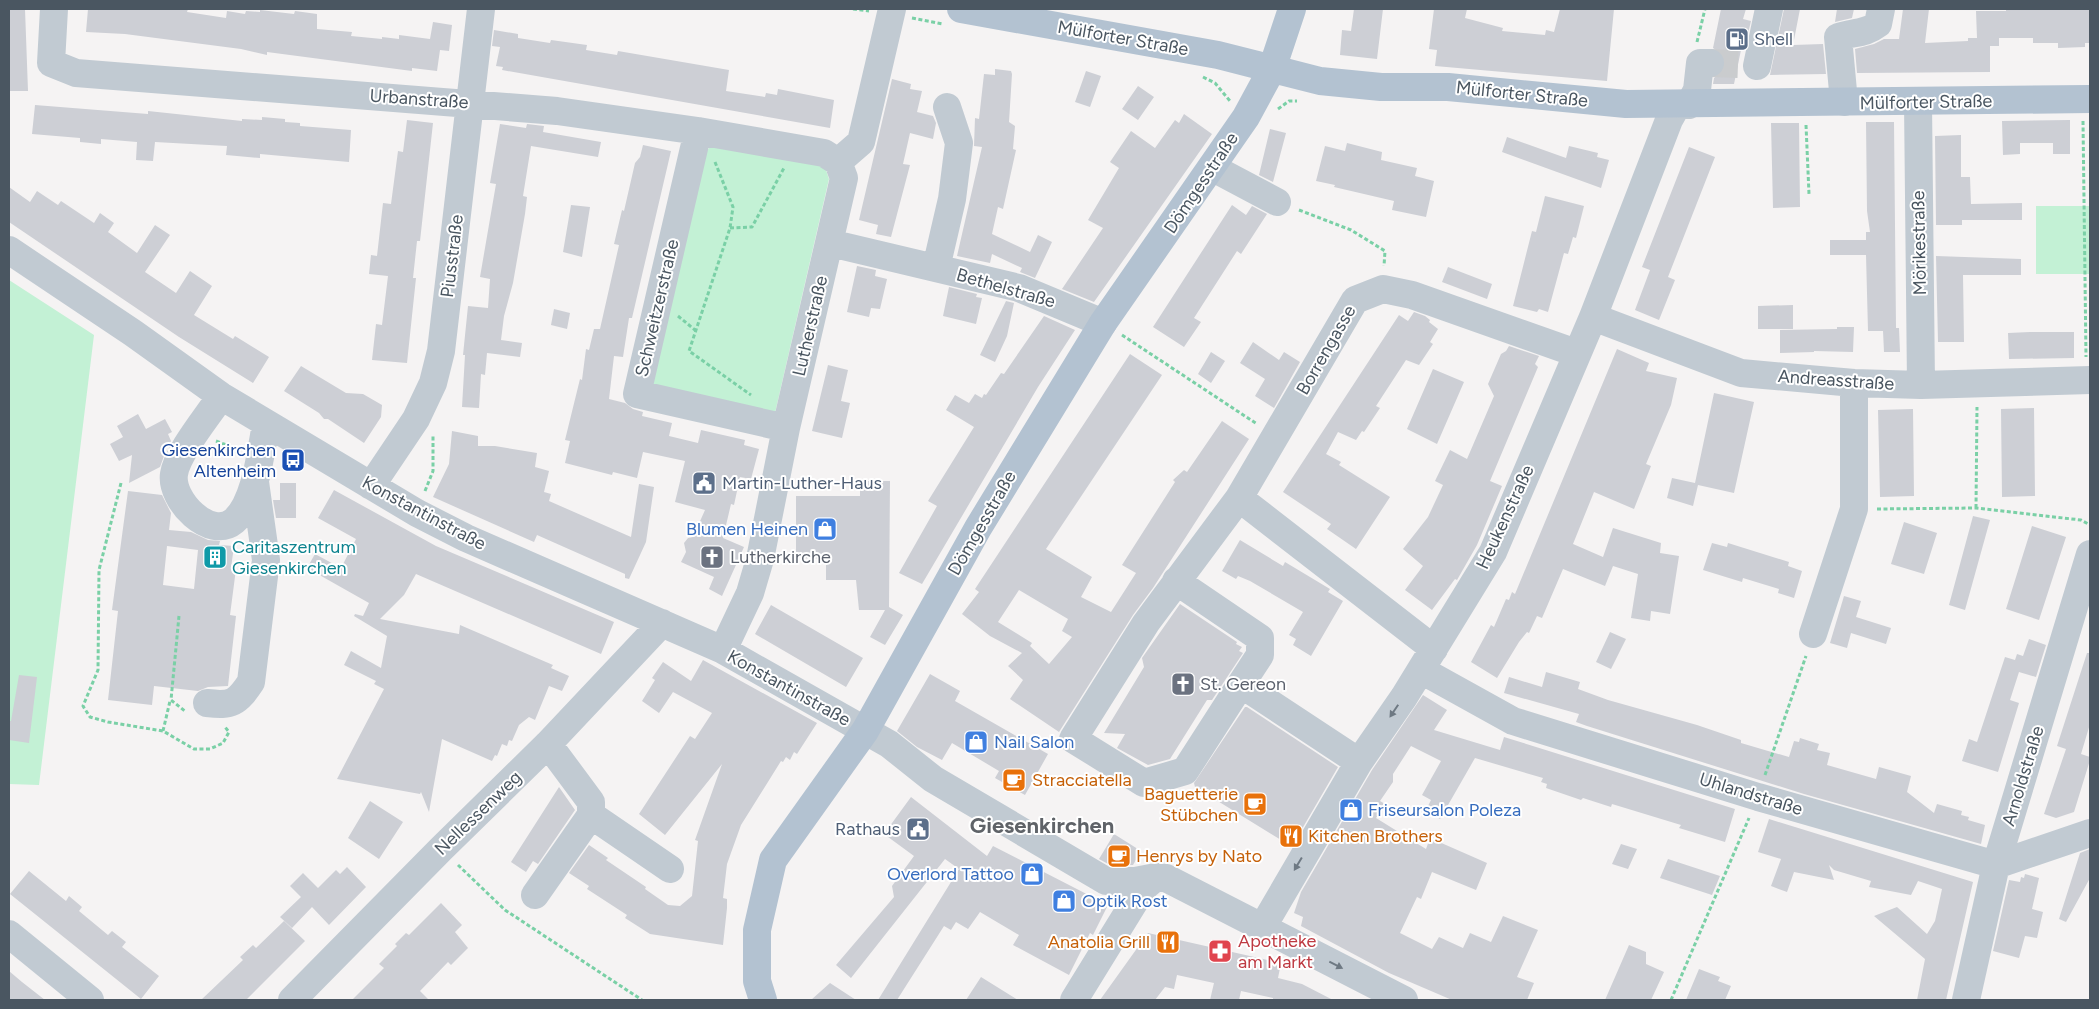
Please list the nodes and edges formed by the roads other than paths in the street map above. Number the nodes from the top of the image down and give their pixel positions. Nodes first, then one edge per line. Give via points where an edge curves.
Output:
1 (54, 9) edge
2 (481, 9) edge
3 (892, 9) edge
4 (961, 9) edge
5 (1292, 9) edge
6 (1768, 9) edge
7 (1881, 9) edge
8 (1710, 63) dead end
9 (1272, 68) junction
10 (2087, 99) edge
11 (1844, 102) junction
12 (1918, 102) junction
13 (470, 103) junction
14 (1752, 104) junction
15 (1684, 105) junction
16 (947, 107) dead end
17 (698, 131) junction
18 (838, 162) junction
19 (1213, 168) junction
20 (1277, 202) road end
21 (830, 243) junction
22 (9, 250) edge
23 (936, 268) junction
24 (1593, 317) junction
25 (1103, 323) junction
26 (1576, 353) junction
27 (2088, 380) edge
28 (1854, 383) junction
29 (1921, 385) junction
30 (221, 396) junction
31 (266, 424) junction
32 (786, 428) junction
33 (256, 477) junction
34 (371, 486) junction
35 (1239, 498) junction
36 (2090, 554) edge
37 (1176, 581) junction
38 (662, 622) junction
39 (1813, 634) road end
40 (723, 650) junction
41 (1427, 660) junction
42 (1241, 684) junction
43 (205, 707) road end
44 (865, 731) junction
45 (548, 744) junction
46 (1359, 762) junction
47 (591, 815) junction
48 (2090, 833) edge
49 (1996, 866) junction
50 (670, 869) dead end
51 (1156, 877) junction
52 (534, 895) dead end
53 (1262, 928) junction
54 (9, 934) edge
55 (90, 1000) edge
56 (292, 1000) edge
57 (763, 1000) edge
58 (1074, 1000) edge
59 (1404, 1000) edge
60 (1966, 1000) edge

1 - 13 street, Urbanstraße via 51,63 76,73
2 - 13 street, Piusstraße
3 - 18 street via 861,142
4 - 9 main road, Mülforter Straße via 1218,55
5 - 9 main road, Dömgesstraße
6 - 14 street via 1748,65
7 - 11 street via 1878,24 1868,32 1830,32
8 - 15 street, Heukenstraße via 1700,63 1697,90
9 - 15 main road, Mülforter Straße via 1320,81 1381,88 1448,87 1617,103
9 - 19 main road, Dömgesstraße via 1246,117
10 - 12 main road, Mülforter Straße
11 - 12 main road, Mülforter Straße
11 - 14 main road, Mülforter Straße
12 - 29 street, Mörikestraße
13 - 17 street, Urbanstraße via 557,111
13 - 34 street, Piusstraße via 441,351 433,383 416,419
14 - 15 main road, Mülforter Straße
15 - 24 street, Heukenstraße via 1669,120
16 - 23 street, Bethelstraße via 960,143 952,199
17 - 18 street, Urbanstraße via 824,153
17 - 32 street, Schweitzerstraße via 637,394
18 - 21 street, Lutherstraße via 844,178
19 - 20 street
19 - 25 main road, Dömgesstraße
21 - 23 street, Bethelstraße
21 - 32 street, Lutherstraße
22 - 30 street, Konstantinstraße
23 - 25 street, Bethelstraße via 1019,288
24 - 26 street, Heukenstraße
24 - 28 street, Andreasstraße via 1740,373
25 - 44 main road, Dömgesstraße via 978,528
26 - 35 street, Borrengasse via 1412,295 1383,289 1355,300
26 - 41 street, Heukenstraße via 1493,552
27 - 29 street, Andreasstraße
28 - 29 street, Andreasstraße
28 - 39 street via 1854,509
30 - 31 street, Konstantinstraße
30 - 33 street via 178,460 174,476 178,494 205,524 220,527 234,521 243,510
31 - 33 street
31 - 34 street, Konstantinstraße
32 - 40 street, Lutherstraße via 760,559 750,592
33 - 43 street via 266,560 251,682 242,697 232,704
34 - 38 street, Konstantinstraße via 466,538
35 - 37 street, Borrengasse
35 - 41 street
36 - 49 street, Arnoldstraße
37 - 42 street via 1260,638 1260,655
37 - 42 street, Borrengasse via 1074,739 1144,783 1185,771
38 - 40 street, Konstantinstraße
38 - 45 street, Nellessenweg
40 - 44 street, Konstantinstraße
41 -> 46 street, Heukenstraße
41 - 49 street, Uhlandstraße via 1513,721
42 - 46 street
44 - 51 street, Konstantinstraße via 889,744 933,779 1106,881 1135,882
44 - 57 main road, Dömgesstraße via 773,860 757,930 758,981
45 - 47 street via 590,802
45 - 56 street, Nellessenweg
46 -> 53 street, Heukenstraße
47 - 50 street
47 - 52 street
48 - 49 street
49 - 60 street, Arnoldstraße
51 - 53 street via 1166,878
51 - 58 street via 1143,888
53 -> 59 street
54 - 55 street

